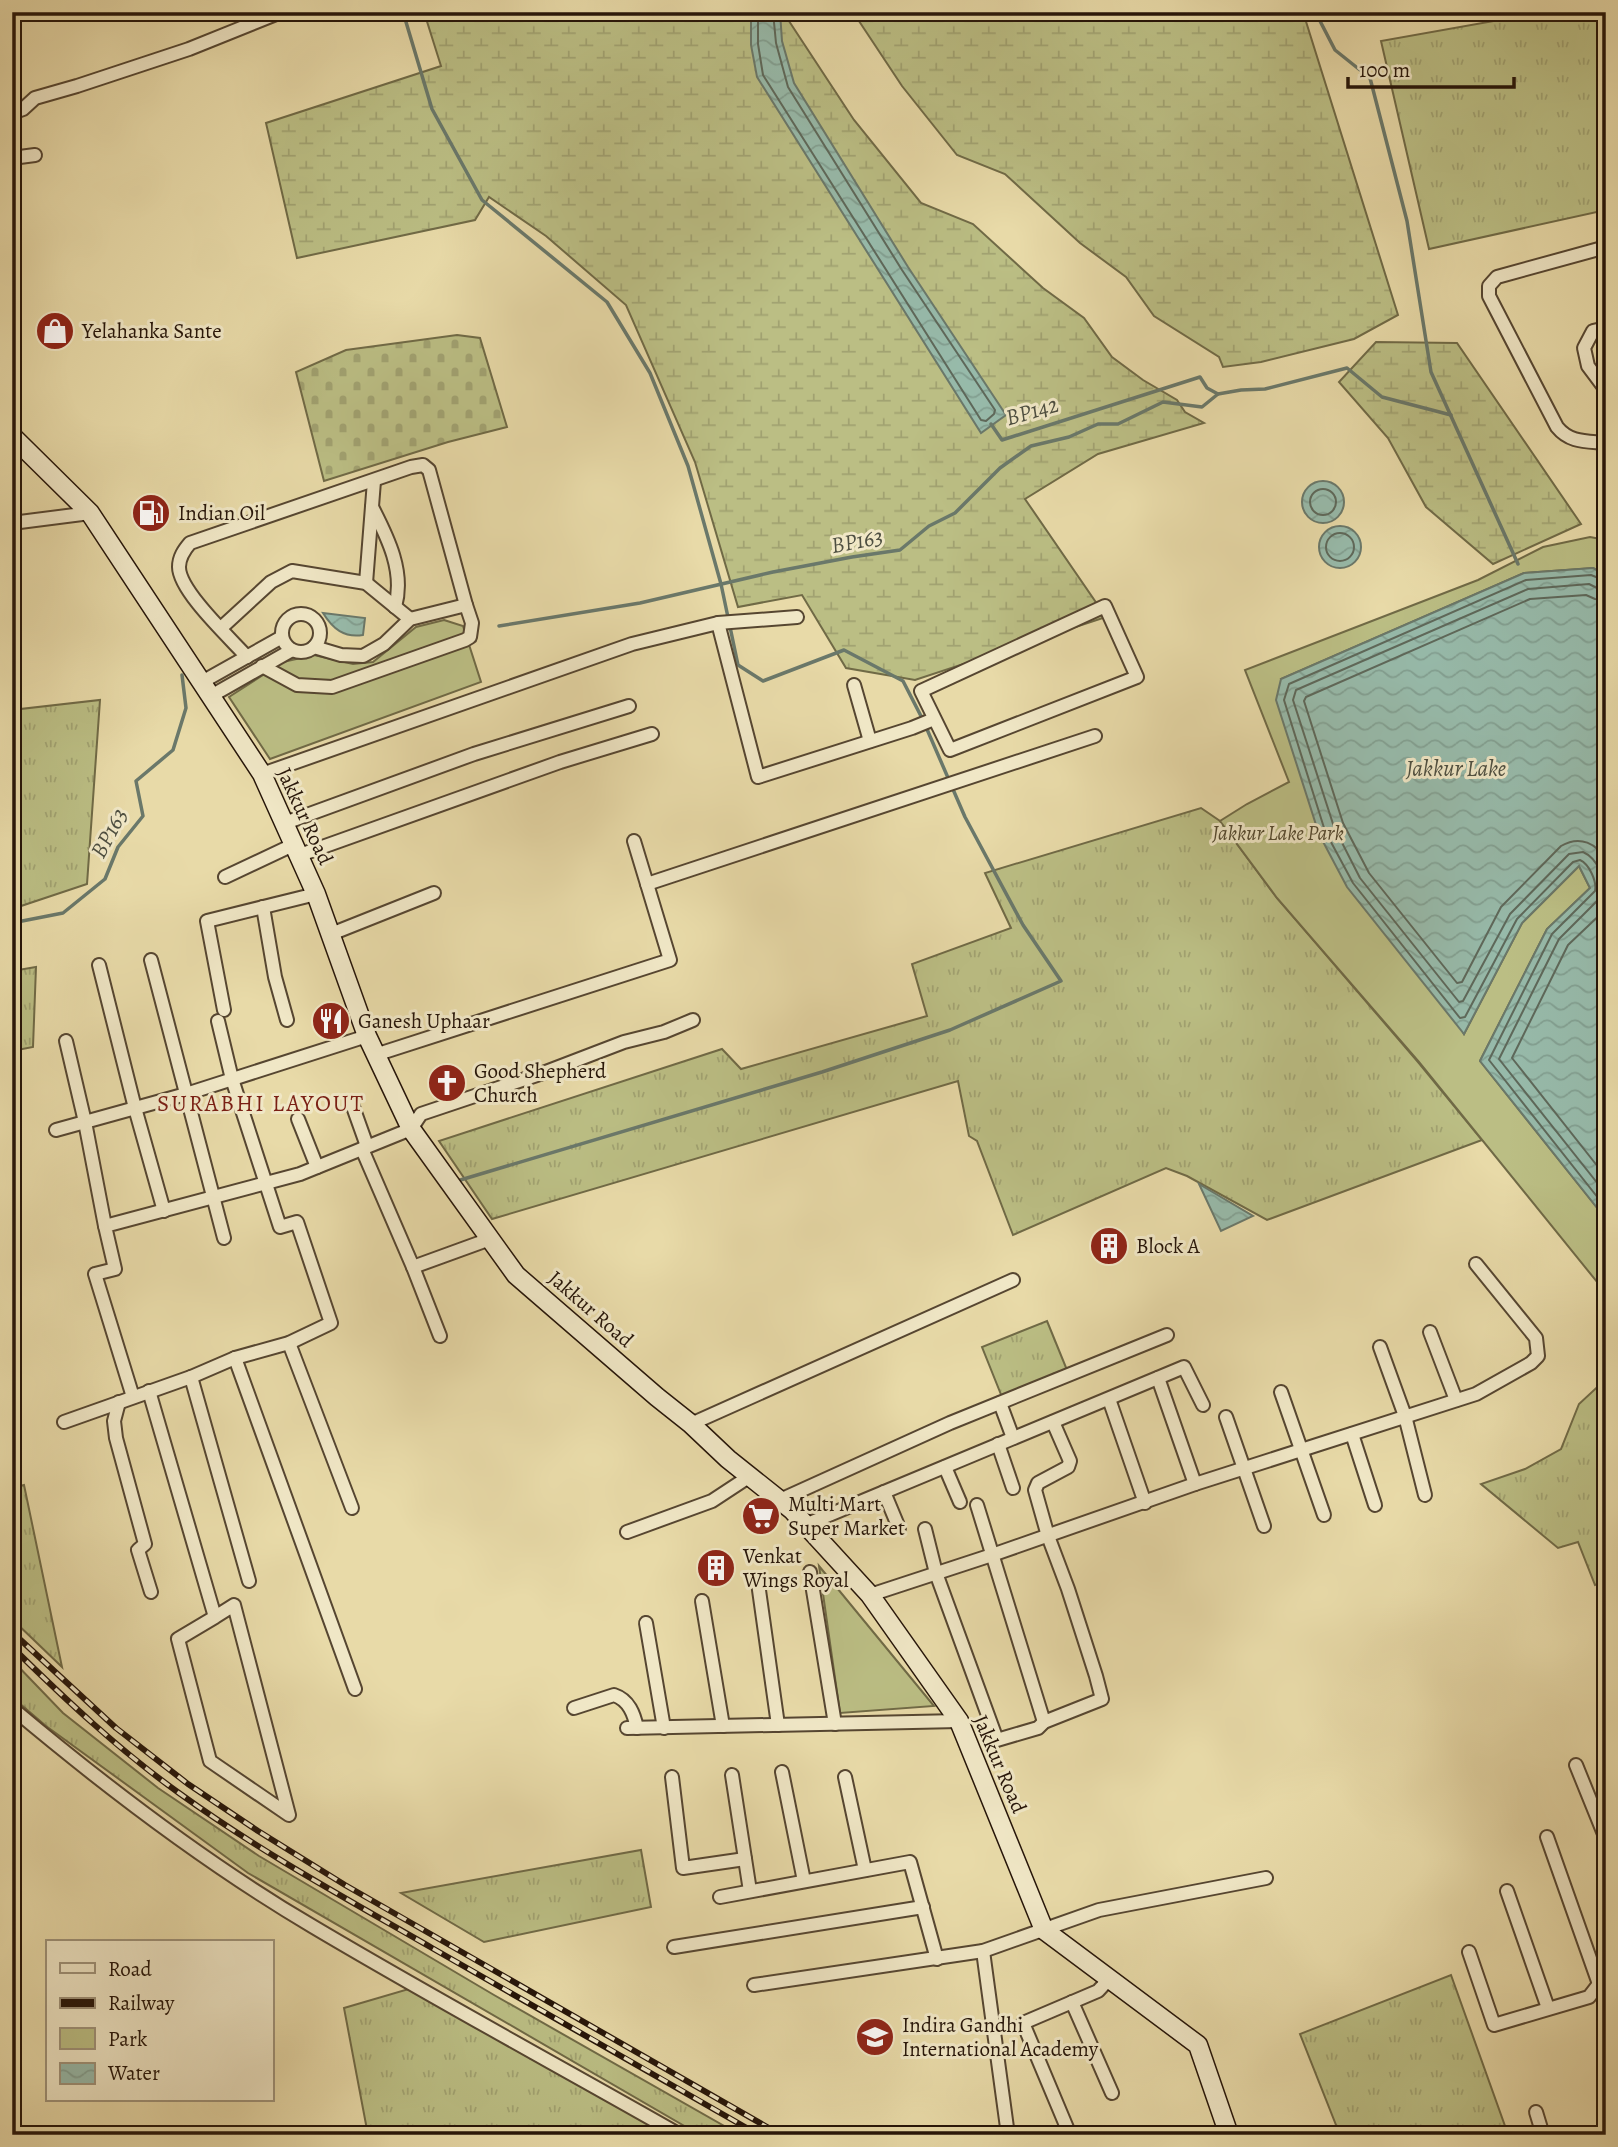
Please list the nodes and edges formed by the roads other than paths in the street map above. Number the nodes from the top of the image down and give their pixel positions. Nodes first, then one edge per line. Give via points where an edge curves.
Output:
1 (281, 12) edge
2 (12, 113) edge
3 (35, 155) dead end
4 (12, 158) edge
5 (1606, 247) edge
6 (1606, 328) edge
7 (1606, 390) edge
8 (12, 436) edge
9 (1606, 443) edge
10 (374, 481) junction
11 (372, 507) junction
12 (90, 513) junction
13 (12, 523) edge
14 (366, 583) junction
15 (466, 605) junction
16 (395, 607) junction
17 (797, 617) dead end
18 (410, 620) junction
19 (718, 623) junction
20 (221, 628) junction
21 (282, 637) junction
22 (314, 646) junction
23 (292, 650) junction
24 (247, 657) junction
25 (262, 666) junction
26 (854, 685) dead end
27 (206, 689) junction
28 (629, 706) dead end
29 (933, 720) junction
30 (652, 734) dead end
31 (1095, 736) dead end
32 (870, 741) junction
33 (262, 775) junction
34 (285, 823) junction
35 (634, 841) dead end
36 (297, 849) junction
37 (225, 877) dead end
38 (647, 884) junction
39 (434, 893) dead end
40 (316, 894) junction
41 (263, 908) junction
42 (331, 934) junction
43 (150, 960) dead end
44 (99, 965) dead end
45 (287, 1020) dead end
46 (693, 1020) dead end
47 (367, 1036) junction
48 (66, 1041) dead end
49 (375, 1055) junction
50 (232, 1079) junction
51 (186, 1094) junction
52 (352, 1104) dead end
53 (135, 1108) junction
54 (298, 1119) dead end
55 (85, 1122) junction
56 (411, 1129) junction
57 (56, 1130) dead end
58 (364, 1147) junction
59 (317, 1167) junction
60 (265, 1183) junction
61 (215, 1197) junction
62 (164, 1211) junction
63 (106, 1226) junction
64 (224, 1238) dead end
65 (491, 1239) junction
66 (1476, 1264) dead end
67 (413, 1267) junction
68 (1013, 1280) dead end
69 (1430, 1332) dead end
70 (1167, 1335) dead end
71 (440, 1336) dead end
72 (289, 1343) junction
73 (1380, 1347) dead end
74 (234, 1358) junction
75 (191, 1377) junction
76 (1158, 1378) junction
77 (149, 1391) junction
78 (1281, 1392) dead end
79 (133, 1397) junction
80 (1108, 1399) junction
81 (1456, 1401) junction
82 (119, 1402) junction
83 (1000, 1403) junction
84 (1203, 1405) dead end
85 (1405, 1416) junction
86 (1226, 1417) dead end
87 (64, 1422) dead end
88 (1053, 1422) junction
89 (691, 1424) junction
90 (1352, 1433) junction
91 (1013, 1438) junction
92 (999, 1444) junction
93 (1301, 1450) junction
94 (945, 1467) junction
95 (1244, 1469) junction
96 (750, 1476) junction
97 (1195, 1484) junction
98 (1013, 1488) dead end
99 (884, 1492) junction
100 (1425, 1495) dead end
101 (780, 1500) junction
102 (960, 1502) dead end
103 (1145, 1503) junction
104 (977, 1505) dead end
105 (1375, 1505) dead end
106 (352, 1508) dead end
107 (1324, 1515) dead end
108 (805, 1525) junction
109 (1264, 1526) dead end
110 (899, 1528) dead end
111 (925, 1529) dead end
112 (627, 1532) dead end
113 (1048, 1536) junction
114 (992, 1555) junction
115 (810, 1572) dead end
116 (936, 1573) junction
117 (249, 1581) dead end
118 (758, 1583) dead end
119 (151, 1592) dead end
120 (870, 1595) junction
121 (702, 1601) dead end
122 (215, 1617) junction
123 (646, 1622) dead end
124 (355, 1689) dead end
125 (12, 1707) edge
126 (574, 1708) dead end
127 (959, 1721) junction
128 (1045, 1722) junction
129 (835, 1724) junction
130 (778, 1725) junction
131 (723, 1726) junction
132 (663, 1727) junction
133 (1576, 1765) dead end
134 (782, 1772) dead end
135 (732, 1775) dead end
136 (672, 1777) dead end
137 (845, 1777) dead end
138 (1547, 1837) dead end
139 (1606, 1839) edge
140 (745, 1859) junction
141 (865, 1870) junction
142 (1266, 1878) dead end
143 (804, 1881) junction
144 (750, 1891) junction
145 (1507, 1891) dead end
146 (720, 1897) dead end
147 (923, 1907) junction
148 (1044, 1930) junction
149 (674, 1947) dead end
150 (983, 1951) junction
151 (1469, 1952) dead end
152 (937, 1959) junction
153 (1110, 1978) junction
154 (1603, 1983) edge
155 (754, 1985) dead end
156 (1072, 2002) junction
157 (1548, 2008) junction
158 (1112, 2093) dead end
159 (1535, 2112) dead end
160 (680, 2135) edge
161 (1008, 2135) edge
162 (1070, 2135) edge
163 (1229, 2135) edge
164 (1543, 2135) edge

1 - 2 street via 188,49 35,98
3 - 4 street
5 - 9 street via 1497,277 1489,286 1489,296 1556,427 1572,439
6 - 7 street via 1593,331 1584,348 1588,366
8 - 12 street, Jakkur Road
10 - 11 street
10 - 15 street via 420,465 429,470
10 - 20 street via 190,543 180,557 179,568 186,590
11 - 14 street
11 - 16 street via 394,559 399,582
12 - 13 street
12 - 27 street, Jakkur Road
14 - 16 street
14 - 20 street via 292,571 271,582
15 - 18 street
15 - 25 street via 470,637 332,687 297,685
16 - 18 street
17 - 19 street
18 - 22 street via 363,656
19 - 32 street via 758,777
19 - 33 street via 632,644
20 - 24 street
21 - 22 street via 289,618 306,615 319,631
21 - 23 street
21 - 24 street
22 - 23 street via 303,652
23 - 25 street
24 - 27 street
25 - 27 street
26 - 32 street
27 - 33 street, Jakkur Road
28 - 34 street via 474,754
29 - 29 street via 950,750 1137,677 1105,606 921,691
29 - 32 street
30 - 36 street
31 - 38 street
33 - 34 street, Jakkur Road
34 - 36 street, Jakkur Road
35 - 38 street
36 - 37 street
36 - 40 street, Jakkur Road
38 - 49 street via 670,960
39 - 42 street
40 - 41 street
40 - 42 street, Jakkur Road
41 - 45 street
41 - 50 street via 207,921
42 - 47 street, Jakkur Road
43 - 51 street
44 - 53 street
46 - 56 street via 421,1114
47 - 49 street, Jakkur Road
47 - 50 street
48 - 55 street
49 - 56 street, Jakkur Road
50 - 51 street
50 - 60 street
51 - 53 street
51 - 61 street
52 - 58 street
53 - 55 street
53 - 62 street
54 - 59 street
55 - 57 street
55 - 63 street
56 - 58 street
56 - 65 street, Jakkur Road
58 - 59 street
58 - 67 street
59 - 60 street
60 - 61 street
60 - 72 street via 280,1227 297,1222 331,1323
61 - 62 street
61 - 64 street
62 - 63 street
63 - 79 street via 116,1269 95,1274
65 - 67 street
65 - 89 street, Jakkur Road via 516,1275
66 - 81 street via 1536,1338 1538,1356 1498,1382
67 - 71 street
68 - 89 street
69 - 81 street
70 - 83 street
72 - 74 street
72 - 106 street
73 - 85 street
74 - 75 street
74 - 124 street
75 - 77 street
75 - 117 street
76 - 80 street
76 - 84 street via 1184,1367
76 - 97 street
77 - 79 street
77 - 122 street
78 - 93 street
79 - 82 street
80 - 88 street
80 - 103 street
81 - 85 street
82 - 87 street
82 - 119 street via 116,1438 145,1544 138,1550
83 - 91 street
83 - 101 street
85 - 90 street
85 - 100 street
86 - 95 street
88 - 91 street
88 - 113 street via 1070,1461 1035,1490
89 - 96 street, Jakkur Road
90 - 93 street
90 - 105 street
91 - 92 street
92 - 94 street
92 - 98 street
93 - 95 street
93 - 107 street
94 - 99 street
94 - 102 street
95 - 97 street
95 - 109 street
96 - 101 street, Jakkur Road
96 - 112 street via 712,1501
97 - 103 street
99 - 108 street
99 - 110 street
101 - 108 street, Jakkur Road
103 - 113 street
104 - 114 street
108 - 120 street, Jakkur Road
111 - 116 street
113 - 114 street
113 - 128 street via 1102,1699
114 - 116 street
114 - 128 street
115 - 129 street
116 - 120 street
116 - 128 street via 997,1740
118 - 130 street
120 - 127 street, Jakkur Road
121 - 131 street
122 - 122 street via 234,1605 289,1815 210,1761 178,1639
123 - 132 street
125 - 160 street via 79,1765 164,1828 310,1925
126 - 132 street via 619,1696 634,1714 632,1728
127 - 129 street
127 - 148 street, Jakkur Road
129 - 130 street
130 - 131 street
131 - 132 street
133 - 139 street
134 - 143 street
135 - 140 street
136 - 140 street via 683,1868
137 - 141 street
138 - 154 street
140 - 144 street
141 - 143 street
141 - 147 street via 910,1862
142 - 148 street via 1100,1910
143 - 144 street
144 - 146 street
145 - 157 street
147 - 149 street
147 - 152 street
148 - 150 street
148 - 153 street
150 - 152 street
150 - 161 street
151 - 157 street via 1494,2025
152 - 155 street
153 - 156 street via 1098,1991
153 - 163 street via 1198,2045
154 - 157 street via 1589,1997
156 - 158 street
156 - 162 street via 1023,2023
159 - 164 street

